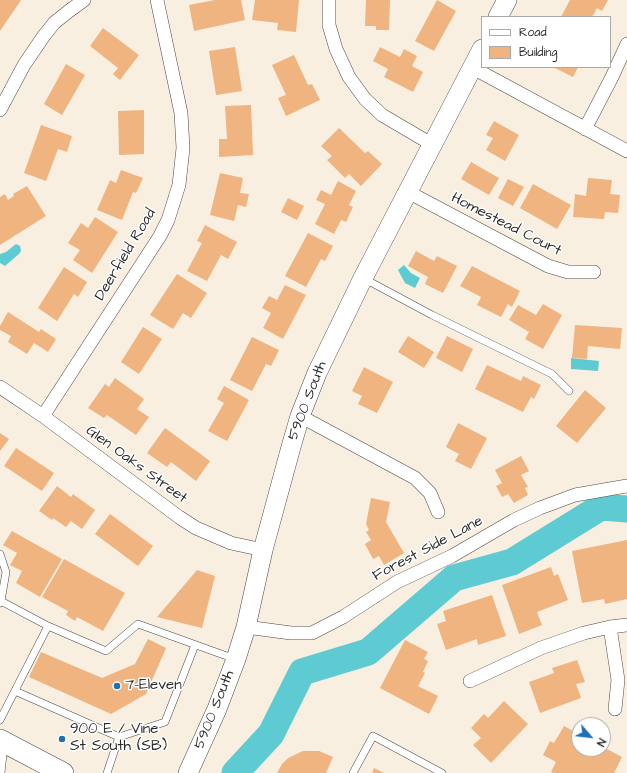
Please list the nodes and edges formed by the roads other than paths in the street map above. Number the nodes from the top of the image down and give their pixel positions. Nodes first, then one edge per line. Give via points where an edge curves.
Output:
1 (84, 0) edge
2 (157, 0) edge
3 (329, 0) edge
4 (507, 0) edge
5 (499, 16) edge
6 (627, 44) edge
7 (481, 51) edge
8 (473, 68) junction
9 (0, 110) edge
10 (585, 129) junction
11 (433, 146) junction
12 (627, 151) edge
13 (408, 192) junction
14 (594, 272) dead end
15 (363, 278) junction
16 (0, 387) edge
17 (569, 391) dead end
18 (42, 416) junction
19 (300, 416) junction
20 (627, 486) edge
21 (438, 512) dead end
22 (263, 550) junction
23 (0, 554) edge
24 (0, 602) edge
25 (627, 625) edge
26 (48, 626) junction
27 (246, 626) junction
28 (610, 627) junction
29 (195, 645) junction
30 (236, 659) junction
31 (470, 681) dead end
32 (15, 691) junction
33 (615, 709) dead end
34 (0, 720) edge
35 (119, 737) junction
36 (2, 741) edge
37 (51, 769) edge
38 (1, 773) edge
39 (107, 773) edge
40 (188, 773) edge
41 (353, 773) edge
42 (442, 773) edge

1 - 9 street via 54,23 43,37 24,65
2 - 18 street, Deerfield Road via 178,94 182,125 183,148 179,185 160,236
3 - 11 street via 329,25 348,77 365,99 382,115
4 - 5 main road
6 - 10 street
7 - 8 main road, 5900 South
8 - 10 street
8 - 11 main road, 5900 South
10 - 12 street
11 - 13 main road, 5900 South
13 - 14 street, Homestead Court via 548,266 568,272
13 - 15 main road, 5900 South
15 - 17 lane via 552,374
15 - 19 main road, 5900 South via 317,373
16 - 18 street, Glen Oaks Street
18 - 22 street, Glen Oaks Street via 196,528 230,543
19 - 21 street via 415,478 430,493
19 - 22 main road, 5900 South
20 - 27 street, Forest Side Lane via 575,495 514,520 452,556 397,582 312,633 291,633
22 - 27 main road, 5900 South
23 - 24 lane via 6,572
24 - 26 lane
25 - 28 street
26 - 29 lane via 106,651 138,624
26 - 32 lane
27 - 30 main road, 5900 South
28 - 31 street via 541,648
28 - 33 street via 618,680
29 - 30 lane
29 - 35 lane via 165,722
30 - 40 main road, 5900 South
32 - 34 lane
32 - 35 lane
35 - 39 lane
36 - 37 main road
36 - 38 lane
41 - 42 lane via 373,736

